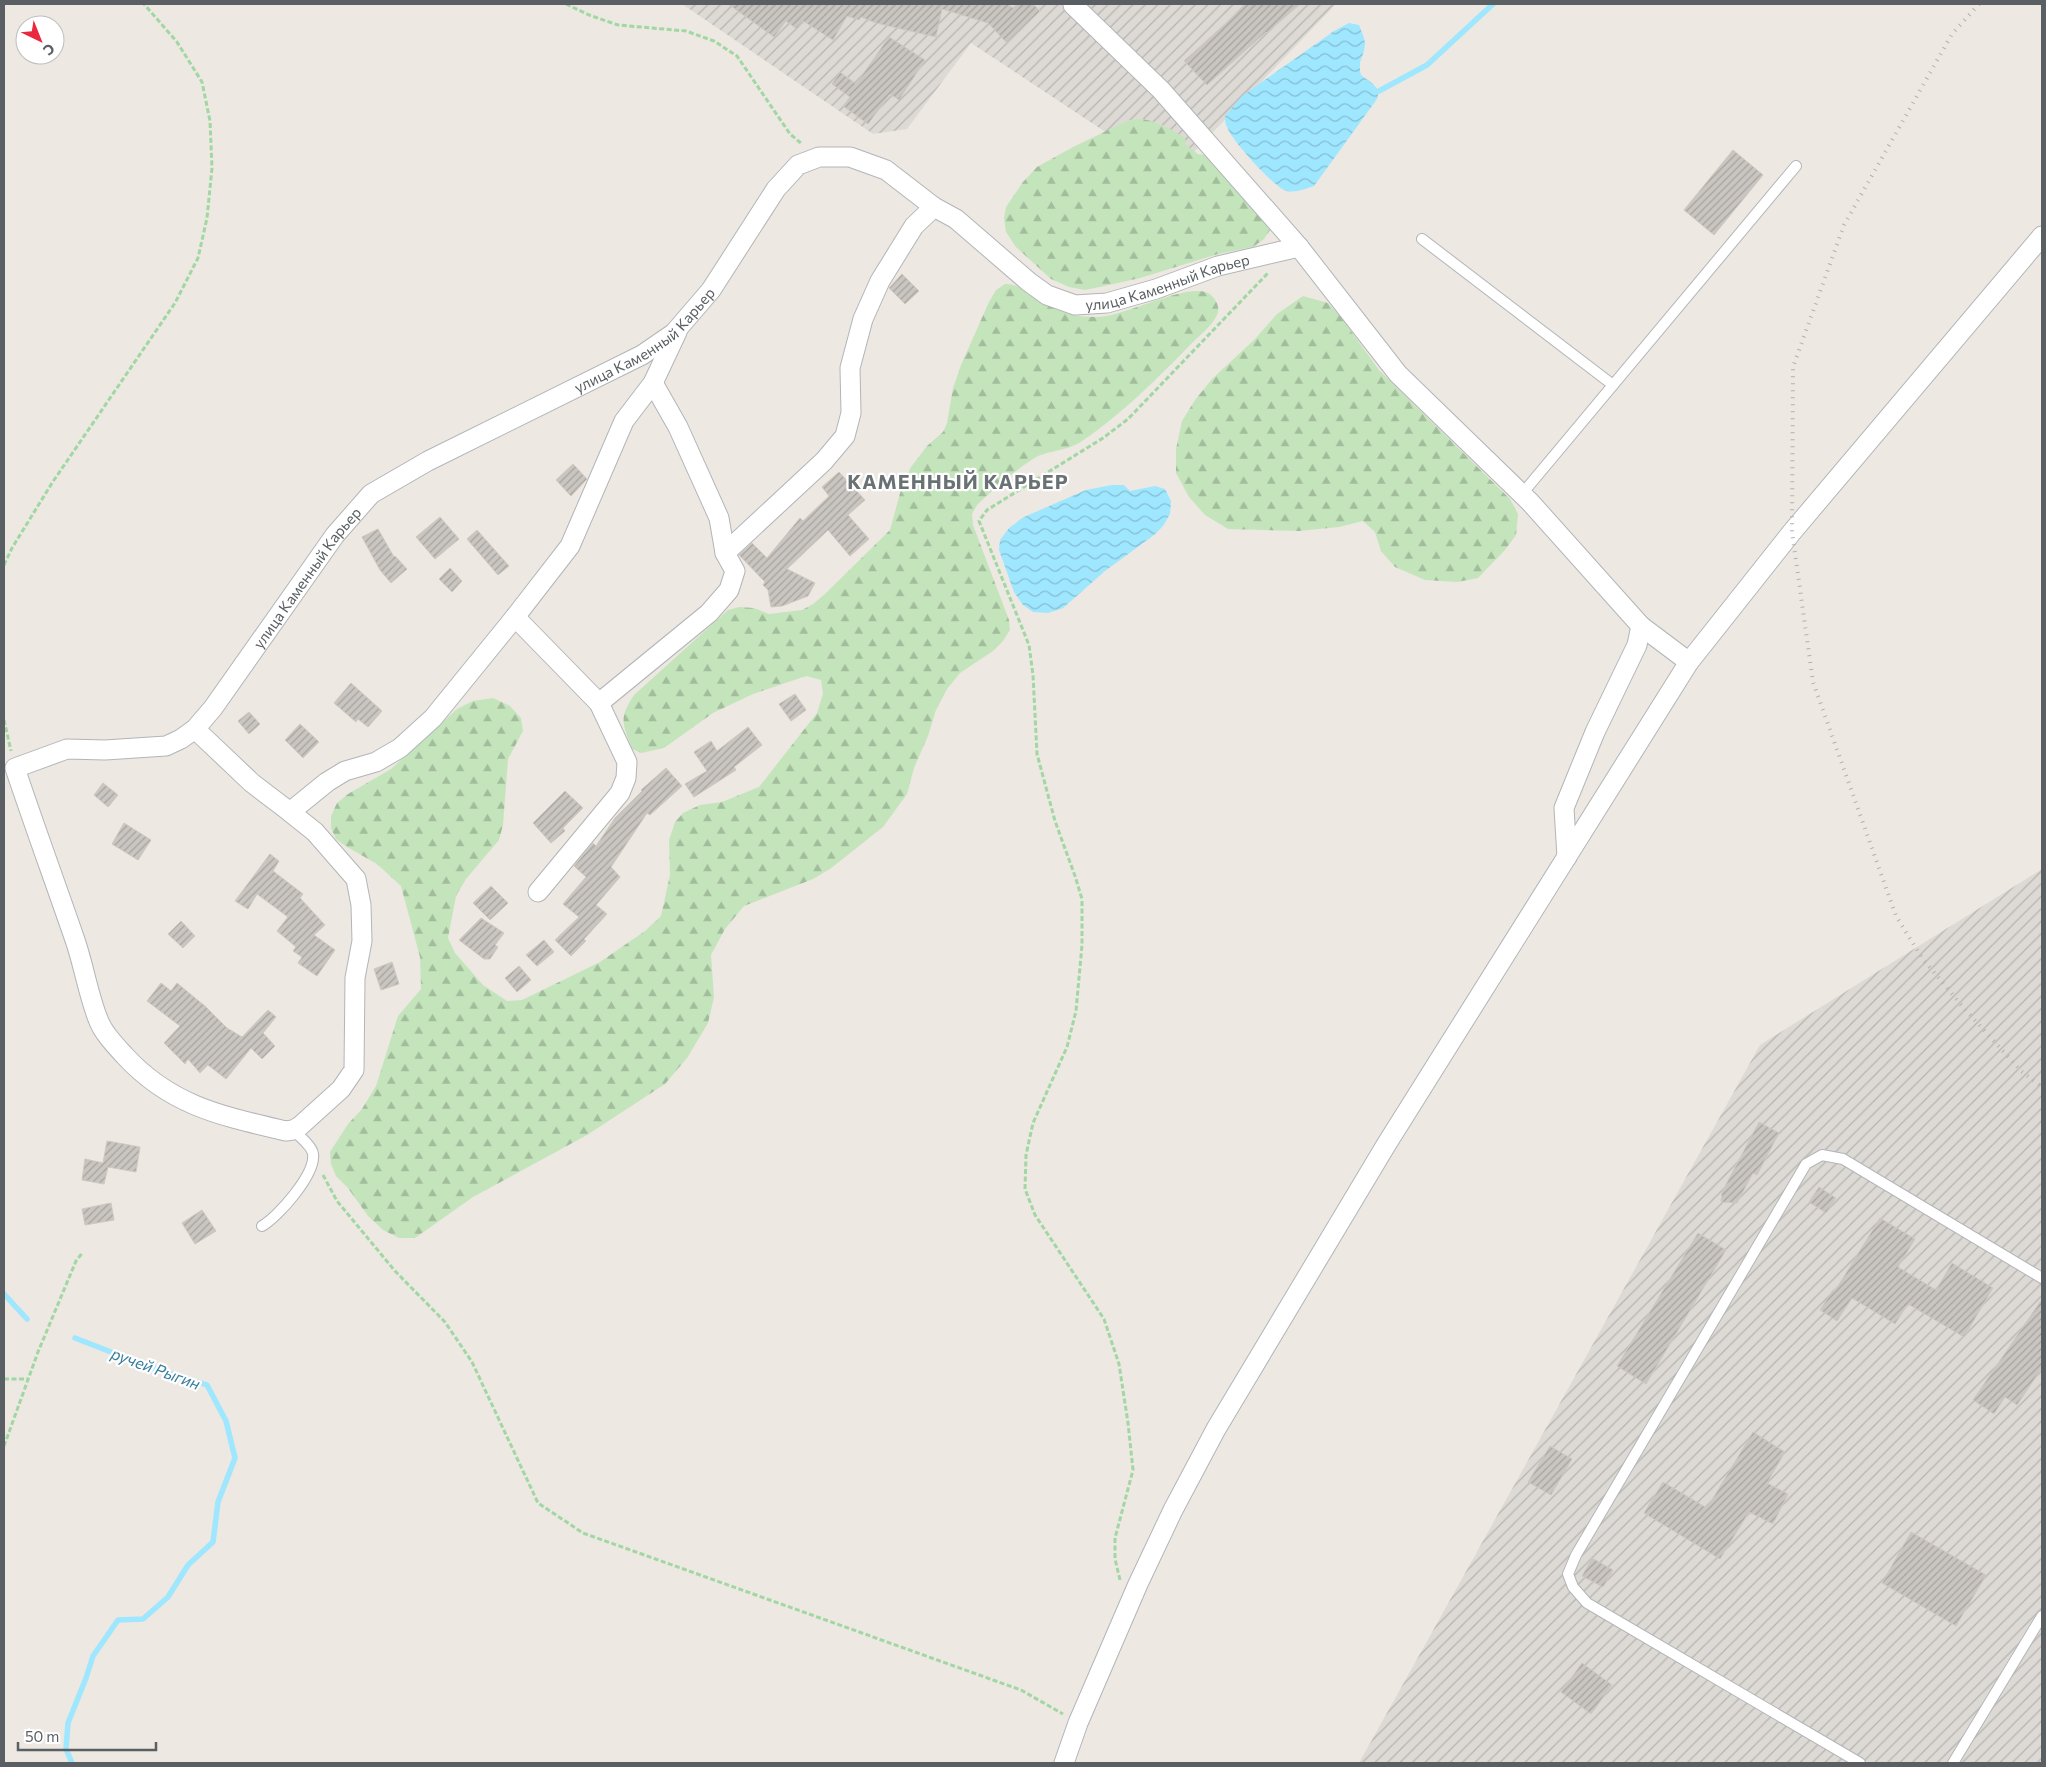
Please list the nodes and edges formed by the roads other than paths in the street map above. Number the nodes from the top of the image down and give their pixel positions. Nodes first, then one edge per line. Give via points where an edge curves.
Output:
1 (1074, 5) dead end
2 (1796, 166) dead end
3 (934, 207) junction
4 (2042, 236) edge
5 (1422, 239) dead end
6 (1299, 247) junction
7 (680, 326) junction
8 (653, 383) junction
9 (1613, 384) junction
10 (1522, 494) junction
11 (725, 552) junction
12 (516, 617) junction
13 (1641, 626) junction
14 (1689, 662) junction
15 (599, 703) junction
16 (195, 729) junction
17 (290, 812) junction
18 (1567, 857) junction
19 (538, 892) dead end
20 (293, 1130) junction
21 (262, 1226) dead end
22 (2042, 1278) edge
23 (2042, 1616) edge
24 (1064, 1763) edge
25 (1860, 1763) edge
26 (1953, 1763) edge

1 - 6 street via 1161,90
2 - 9 lane
3 - 6 street, улица Каменный Карьер via 956,219 1047,295 1075,305 1107,303 1218,266
3 - 7 street, улица Каменный Карьер via 886,170 850,157 819,157 798,165 776,190 711,290
3 - 11 street via 914,226 880,281 863,319 850,368 851,413 845,436 824,461
4 - 14 street via 1792,532
5 - 9 lane
6 - 10 street via 1398,374
7 - 8 street
7 - 16 street, улица Каменный Карьер via 642,355 428,461 371,494 336,535
8 - 11 street via 678,426 719,518
8 - 12 street via 624,421 570,546
9 - 10 lane
10 - 13 street
11 - 15 street via 735,571 729,590 709,613
12 - 15 street
12 - 17 street via 433,718 400,748 376,762 346,771 327,782
13 - 14 street
13 - 18 street via 1638,646 1594,732 1564,808
14 - 18 street
15 - 19 street via 627,762 626,778 620,793
16 - 17 street via 252,783
16 - 20 street, улица Каменный Карьер via 166,746 67,749 15,768 76,943 98,1021 112,1043 162,1090 185,1102 227,1117
17 - 20 street via 315,832 356,879 362,941 355,978 354,1070 341,1089
18 - 24 street via 1386,1145 1216,1429 1130,1601
20 - 21 lane via 314,1156 307,1176 272,1220
22 - 25 lane via 1843,1159 1822,1155 1806,1164 1576,1555 1568,1574 1573,1587 1588,1603
23 - 26 lane

